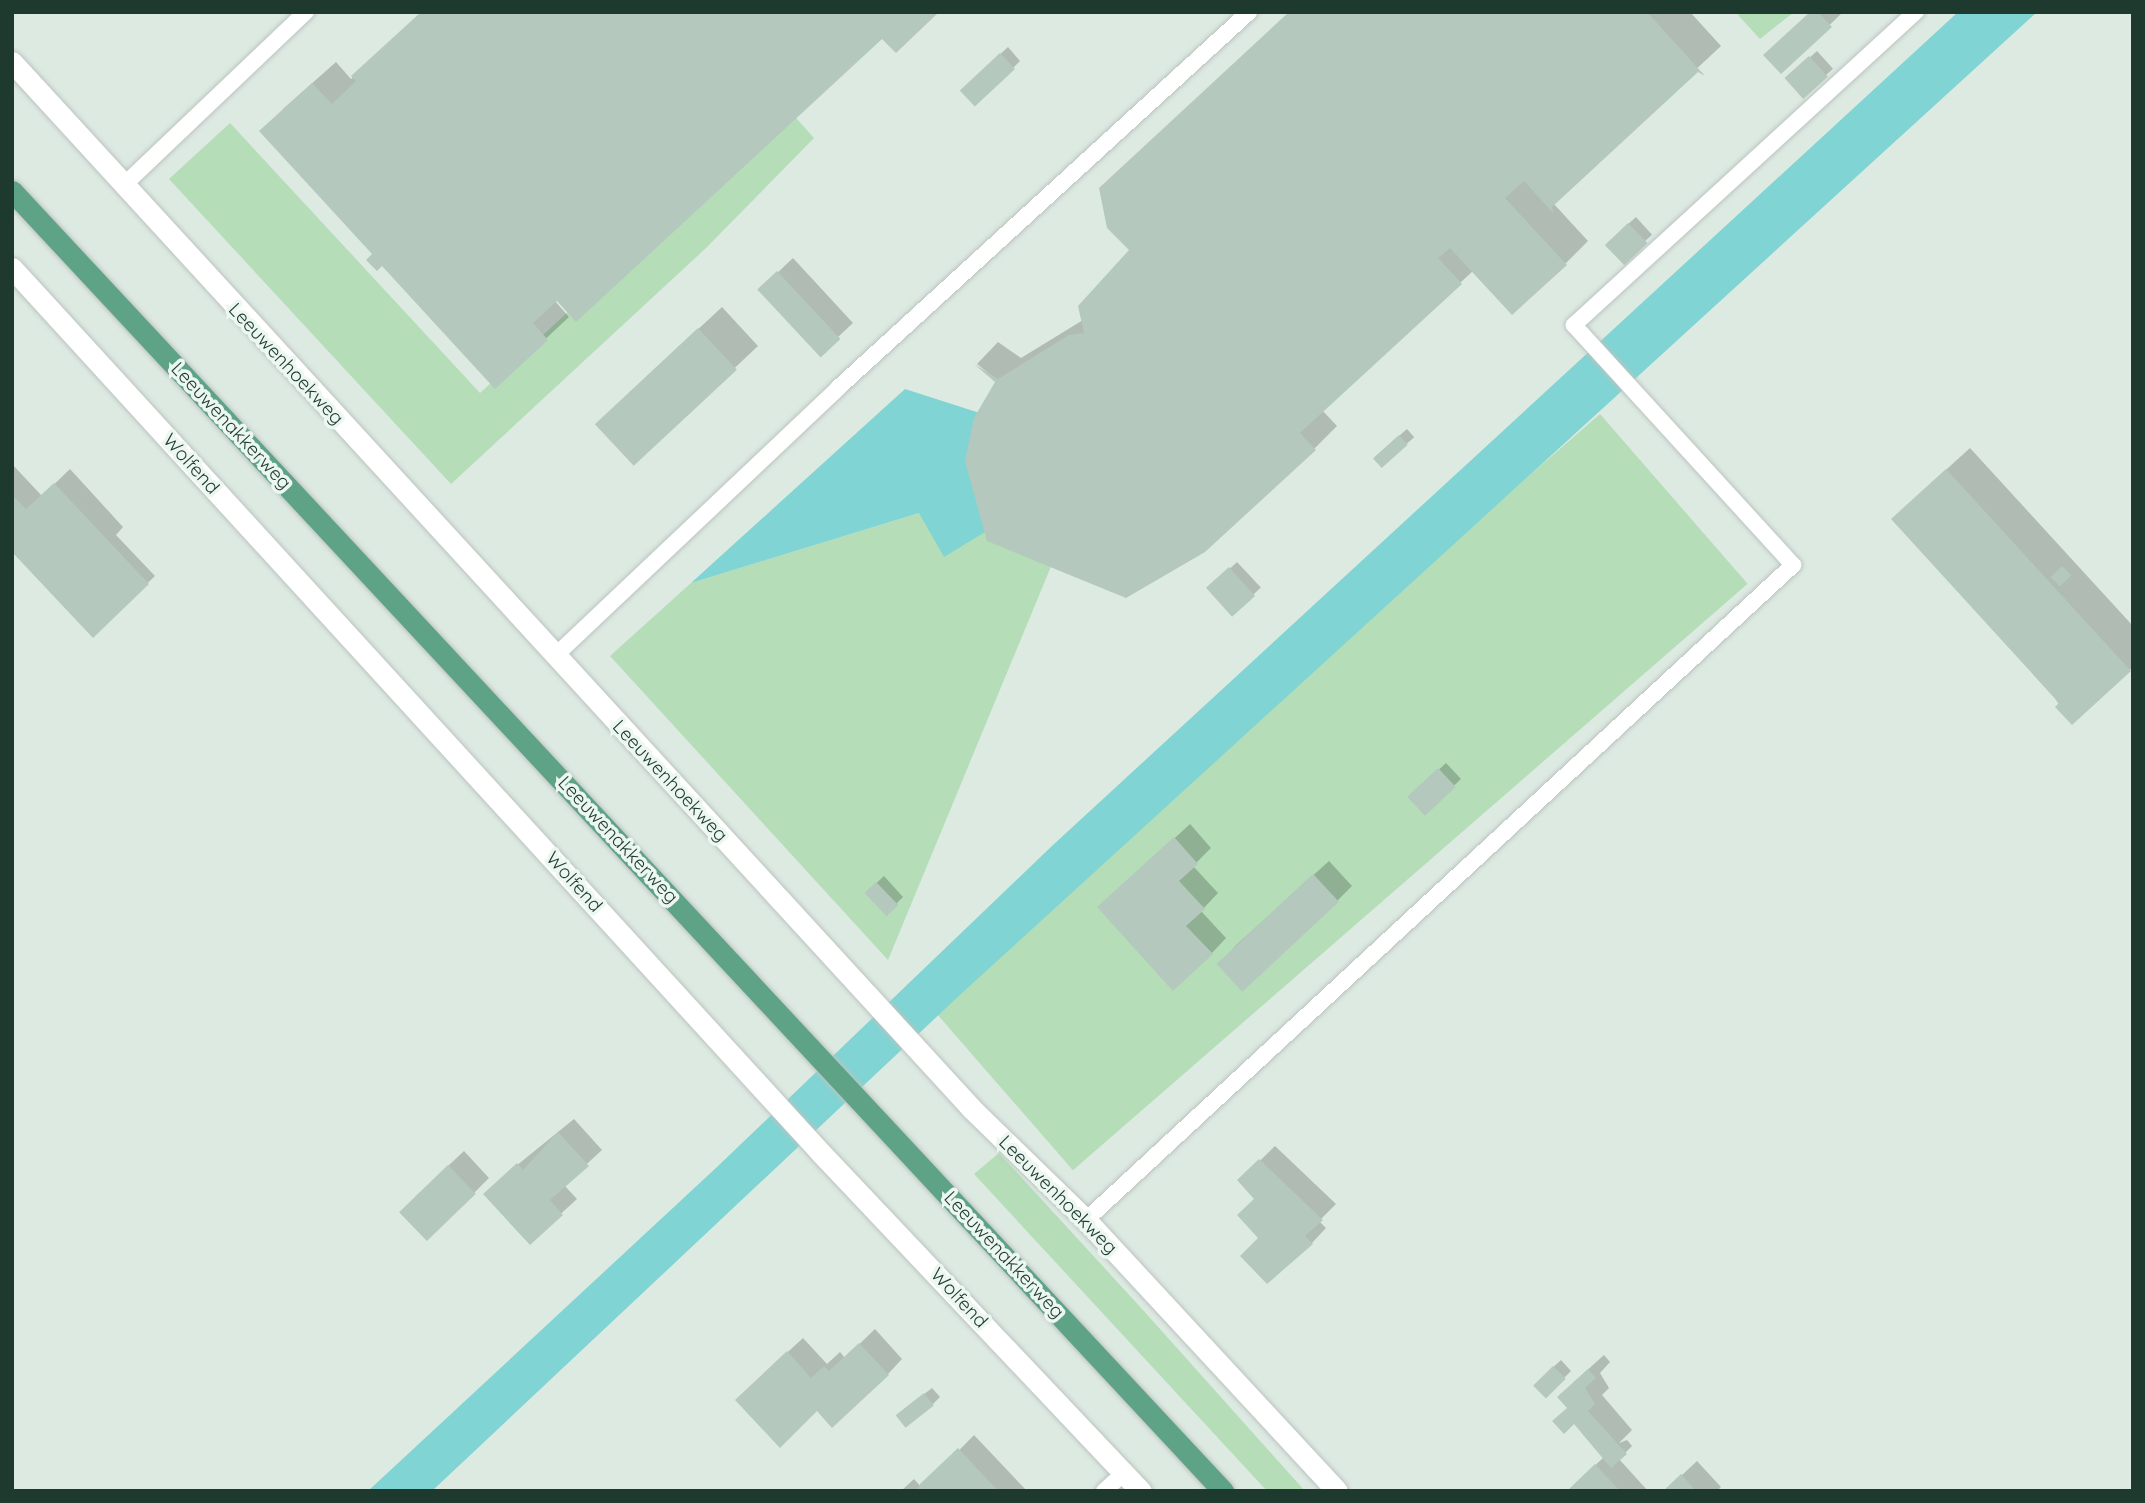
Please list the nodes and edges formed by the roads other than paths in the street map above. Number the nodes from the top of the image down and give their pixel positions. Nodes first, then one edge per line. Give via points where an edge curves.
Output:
1 (306, 12) edge
2 (1250, 12) edge
3 (1916, 12) edge
4 (12, 62) edge
5 (123, 186) junction
6 (12, 191) edge
7 (12, 268) edge
8 (555, 656) junction
9 (1086, 1220) junction
10 (1124, 1473) junction
11 (1104, 1491) edge
12 (1141, 1491) edge
13 (1223, 1491) edge
14 (1337, 1491) edge

1 - 5 lane
2 - 8 lane via 828,397
3 - 9 lane via 1574,325 1793,565
4 - 5 street, Leeuwenhoekweg
5 - 8 street, Leeuwenhoekweg
6 - 13 main road, Leeuwenakkerweg
7 - 10 street, Wolfend via 820,1152
8 - 9 street, Leeuwenhoekweg via 972,1109
9 - 14 street, Leeuwenhoekweg
10 - 11 lane
10 - 12 street, Wolfend

